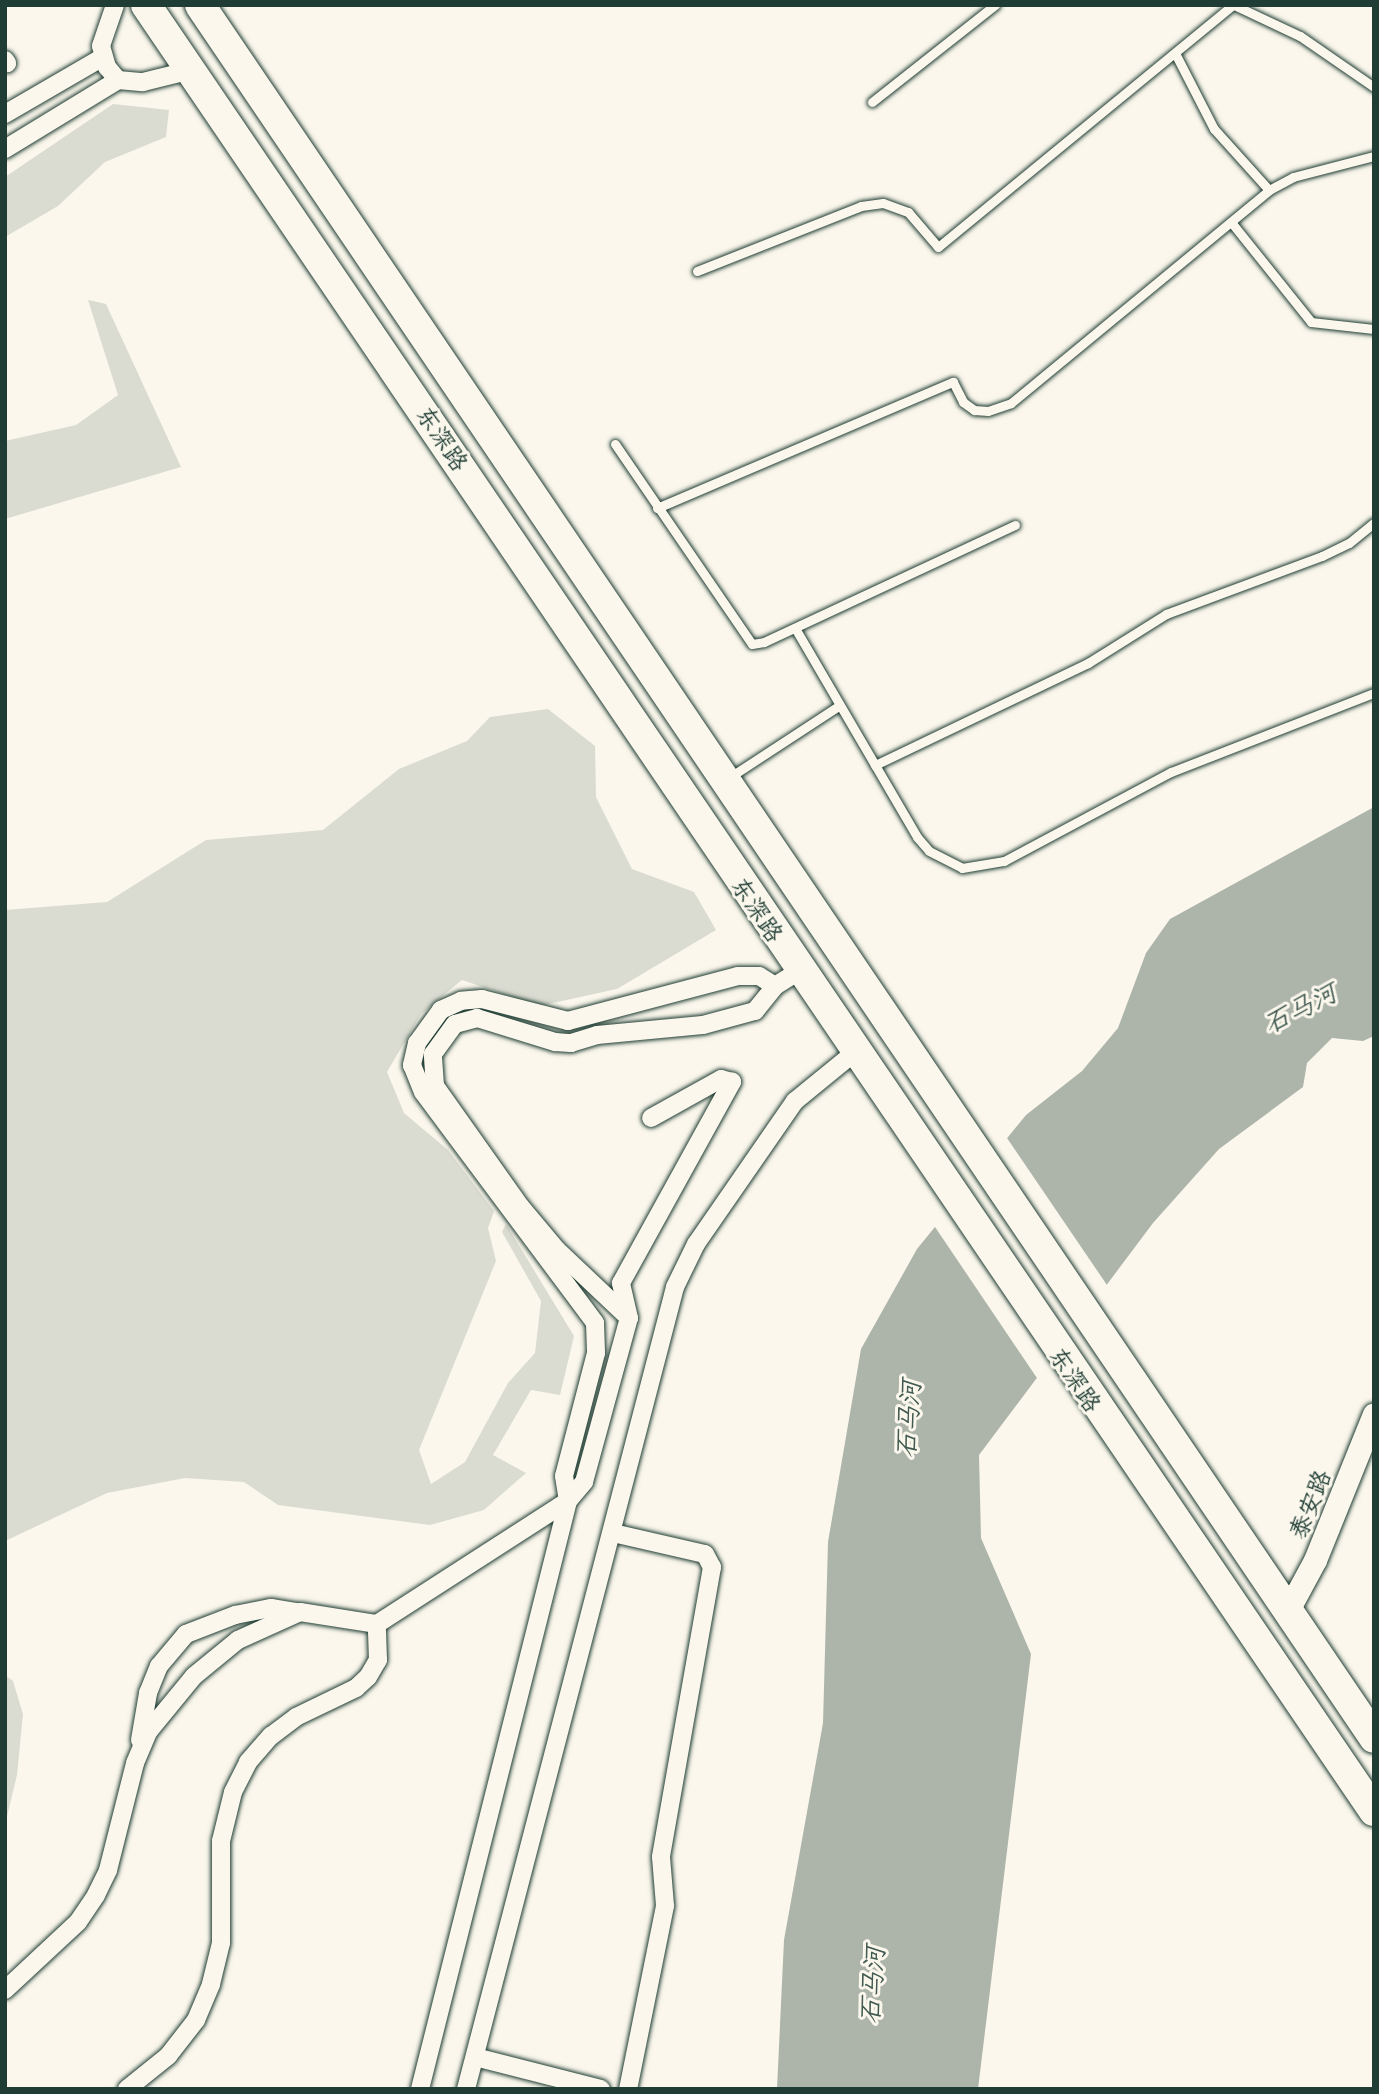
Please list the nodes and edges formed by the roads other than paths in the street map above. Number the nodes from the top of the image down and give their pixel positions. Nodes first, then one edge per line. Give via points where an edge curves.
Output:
1 (115, 5) edge
2 (146, 5) edge
3 (200, 5) edge
4 (995, 5) edge
5 (1233, 5) edge
6 (1176, 55) junction
7 (103, 57) junction
8 (191, 69) junction
9 (118, 80) junction
10 (1374, 87) edge
11 (872, 102) dead end
12 (5, 114) edge
13 (5, 149) edge
14 (1374, 156) edge
15 (1269, 190) junction
16 (1231, 222) junction
17 (697, 271) dead end
18 (1374, 329) edge
19 (615, 444) dead end
20 (657, 508) junction
21 (1374, 523) edge
22 (1015, 524) dead end
23 (795, 628) junction
24 (1374, 693) edge
25 (840, 705) junction
26 (875, 765) junction
27 (724, 780) junction
28 (787, 978) junction
29 (855, 1052) junction
30 (652, 1118) dead end
31 (629, 1318) junction
32 (1374, 1415) edge
33 (568, 1501) junction
34 (613, 1533) junction
35 (1288, 1610) junction
36 (300, 1612) junction
37 (377, 1624) junction
38 (1374, 1738) edge
39 (135, 1763) junction
40 (1374, 1811) edge
41 (5, 1990) edge
42 (475, 2057) junction
43 (127, 2089) edge
44 (420, 2089) edge
45 (466, 2089) edge
46 (601, 2089) edge
47 (628, 2089) edge

1 - 7 street via 102,33
2 - 8 highway, 东深路
3 - 27 highway, 东深路
4 - 11 lane
5 - 6 lane
5 - 10 lane via 1300,36
6 - 15 lane via 1214,130
6 - 17 lane via 938,247 908,212 883,203 861,206
7 - 9 street
7 - 12 street
8 - 9 street via 150,80
8 - 28 highway, 东深路
9 - 13 street
14 - 15 lane via 1284,180
15 - 16 lane
16 - 18 lane via 1311,321
16 - 20 lane via 1011,403 988,411 974,410 963,402 953,382
19 - 20 lane
20 - 23 lane via 748,641 757,644
21 - 26 lane via 1322,556 1166,614 1088,663
22 - 23 lane
23 - 25 lane
24 - 26 lane via 1171,772 981,868 962,868 929,851
25 - 26 lane
25 - 27 lane
27 - 35 highway, 东深路
28 - 29 highway, 东深路
28 - 31 street via 755,1011 703,1025 631,1031 571,1043 477,1018 455,1024 433,1054 435,1086 520,1206 557,1250
28 - 33 street via 738,976 568,1021 482,999 461,1001 441,1010 417,1043 412,1065 423,1092 595,1323 596,1353 564,1476
29 - 34 street via 795,1101 685,1264 675,1287
29 - 40 highway, 东深路
30 - 31 street via 721,1079 732,1082 621,1283
31 - 33 street via 584,1482
32 - 35 street, 泰安路 via 1315,1560
33 - 37 street
33 - 44 street
34 - 42 street
34 - 47 street via 705,1554 712,1567 661,1857 665,1906
35 - 38 highway, 东深路
36 - 37 street
36 - 39 street via 238,1640 194,1676 148,1732
36 - 39 street via 271,1608 235,1615 211,1622 169,1648 148,1693
37 - 43 street via 377,1660 368,1677 356,1688 296,1717 248,1762 233,1793 221,1840 221,1943 211,1984 196,2020 168,2056
39 - 41 street via 108,1870 96,1895 78,1922
42 - 45 street
42 - 46 street

